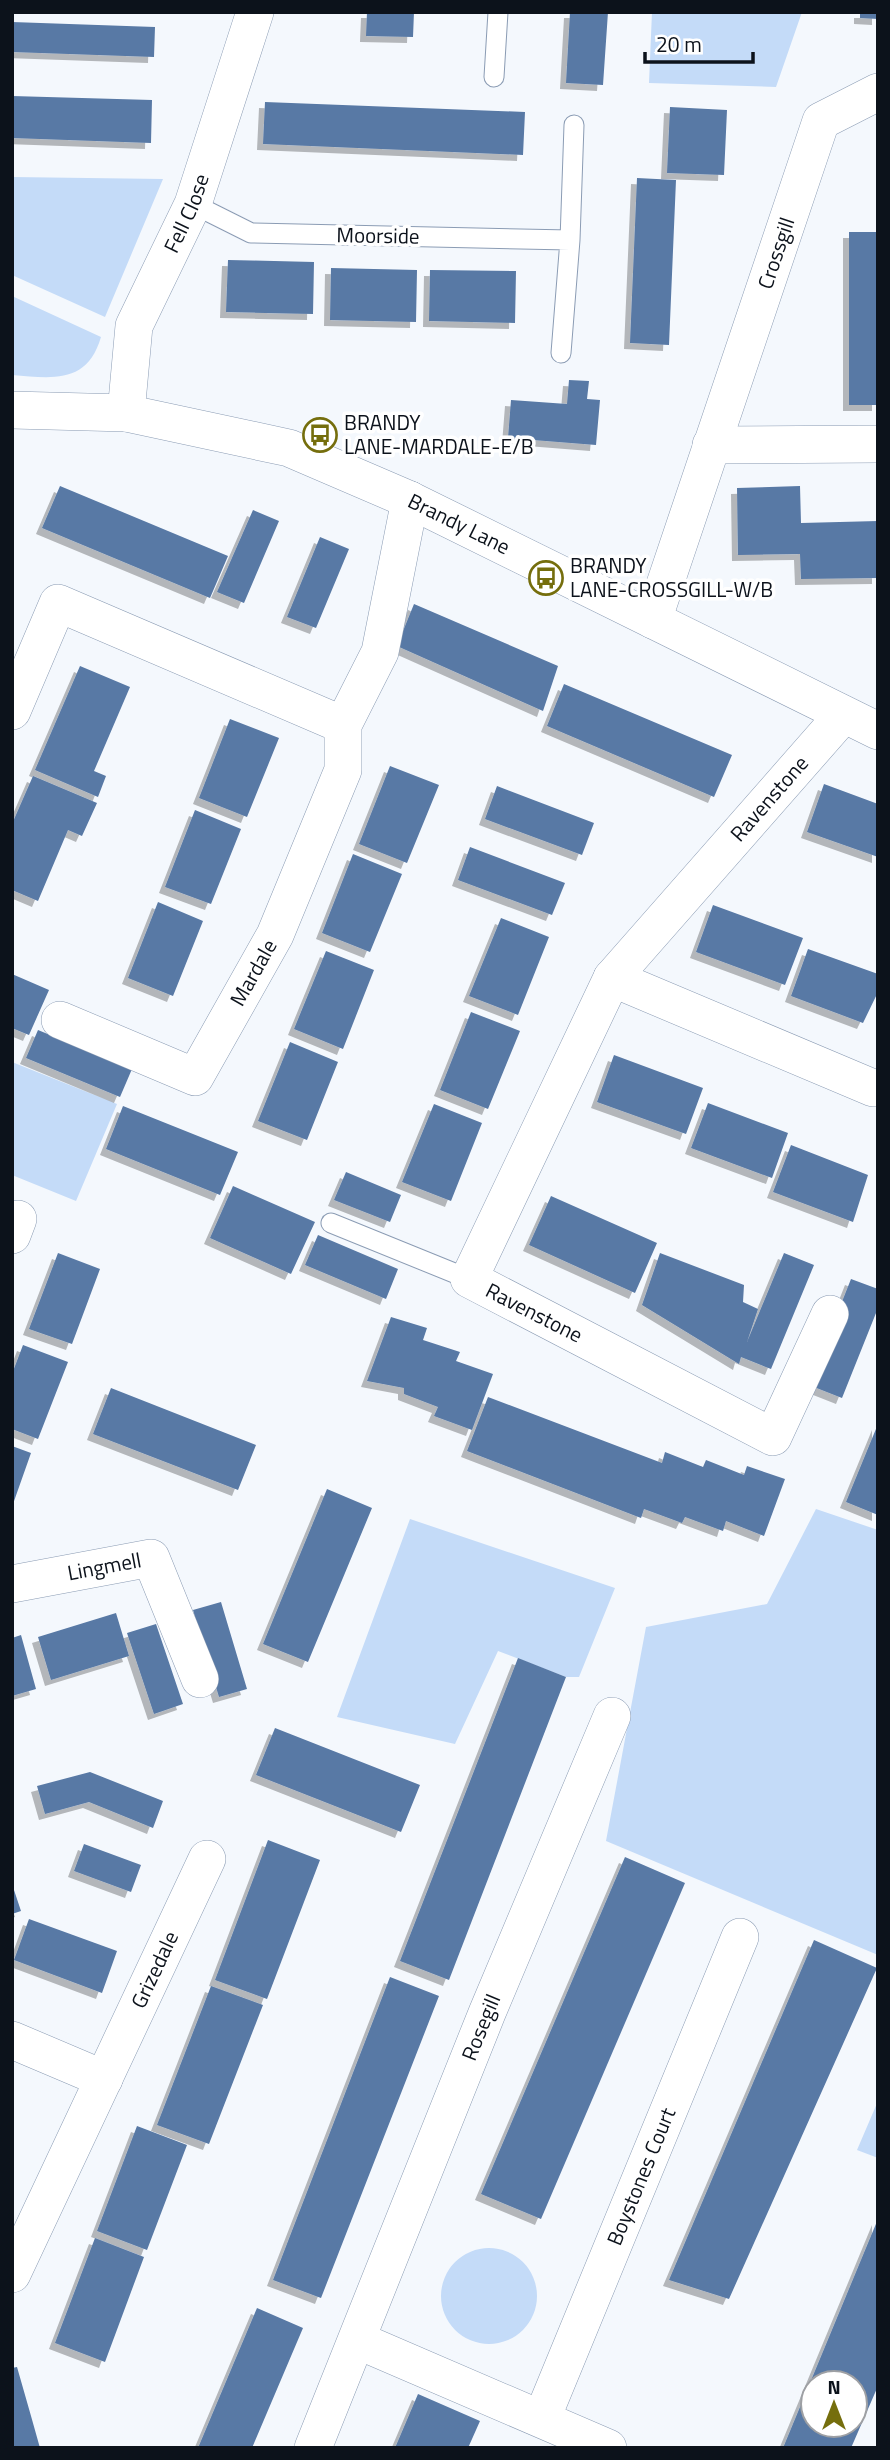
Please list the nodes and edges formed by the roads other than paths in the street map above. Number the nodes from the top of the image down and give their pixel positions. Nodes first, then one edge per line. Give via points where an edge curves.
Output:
1 (255, 12) edge
2 (498, 12) edge
3 (494, 76) dead end
4 (878, 92) edge
5 (574, 125) dead end
6 (193, 204) junction
7 (570, 240) junction
8 (561, 353) dead end
9 (12, 410) edge
10 (126, 413) junction
11 (878, 444) edge
12 (711, 445) junction
13 (410, 500) junction
14 (653, 620) junction
15 (12, 711) edge
16 (843, 715) junction
17 (343, 724) junction
18 (878, 732) edge
19 (612, 978) junction
20 (60, 1020) dead end
21 (873, 1088) dead end
22 (331, 1223) dead end
23 (469, 1279) junction
24 (830, 1314) dead end
25 (12, 1584) edge
26 (200, 1679) dead end
27 (612, 1716) dead end
28 (207, 1859) dead end
29 (740, 1937) dead end
30 (12, 2040) edge
31 (104, 2079) junction
32 (12, 2274) edge
33 (358, 2340) junction
34 (542, 2418) junction
35 (313, 2448) edge
36 (608, 2448) edge

1 - 6 street, Fell Close
2 - 3 lane
4 - 12 street, Crossgill via 821,121
5 - 7 lane
6 - 7 lane, Moorside via 251,233
6 - 10 street, Fell Close via 134,326
7 - 8 lane
9 - 10 street, Brandy Lane
10 - 13 street, Brandy Lane via 289,448
11 - 12 street
12 - 14 street, Crossgill
13 - 14 street, Brandy Lane
13 - 17 street, Mardale via 380,652
14 - 16 street, Brandy Lane
15 - 17 street via 58,603
16 - 18 street, Brandy Lane
16 - 19 street, Ravenstone
17 - 20 street, Mardale via 343,770 275,935 195,1077
19 - 21 street
19 - 23 street, Ravenstone
22 - 23 lane
23 - 24 street, Ravenstone via 773,1437
25 - 26 street, Lingmell via 151,1558
27 - 33 street, Rosegill via 487,2013
28 - 31 street, Grizedale
29 - 34 street, Boystones Court
30 - 31 street
31 - 32 street, Grizedale
33 - 34 street
33 - 35 street, Rosegill
34 - 36 street

